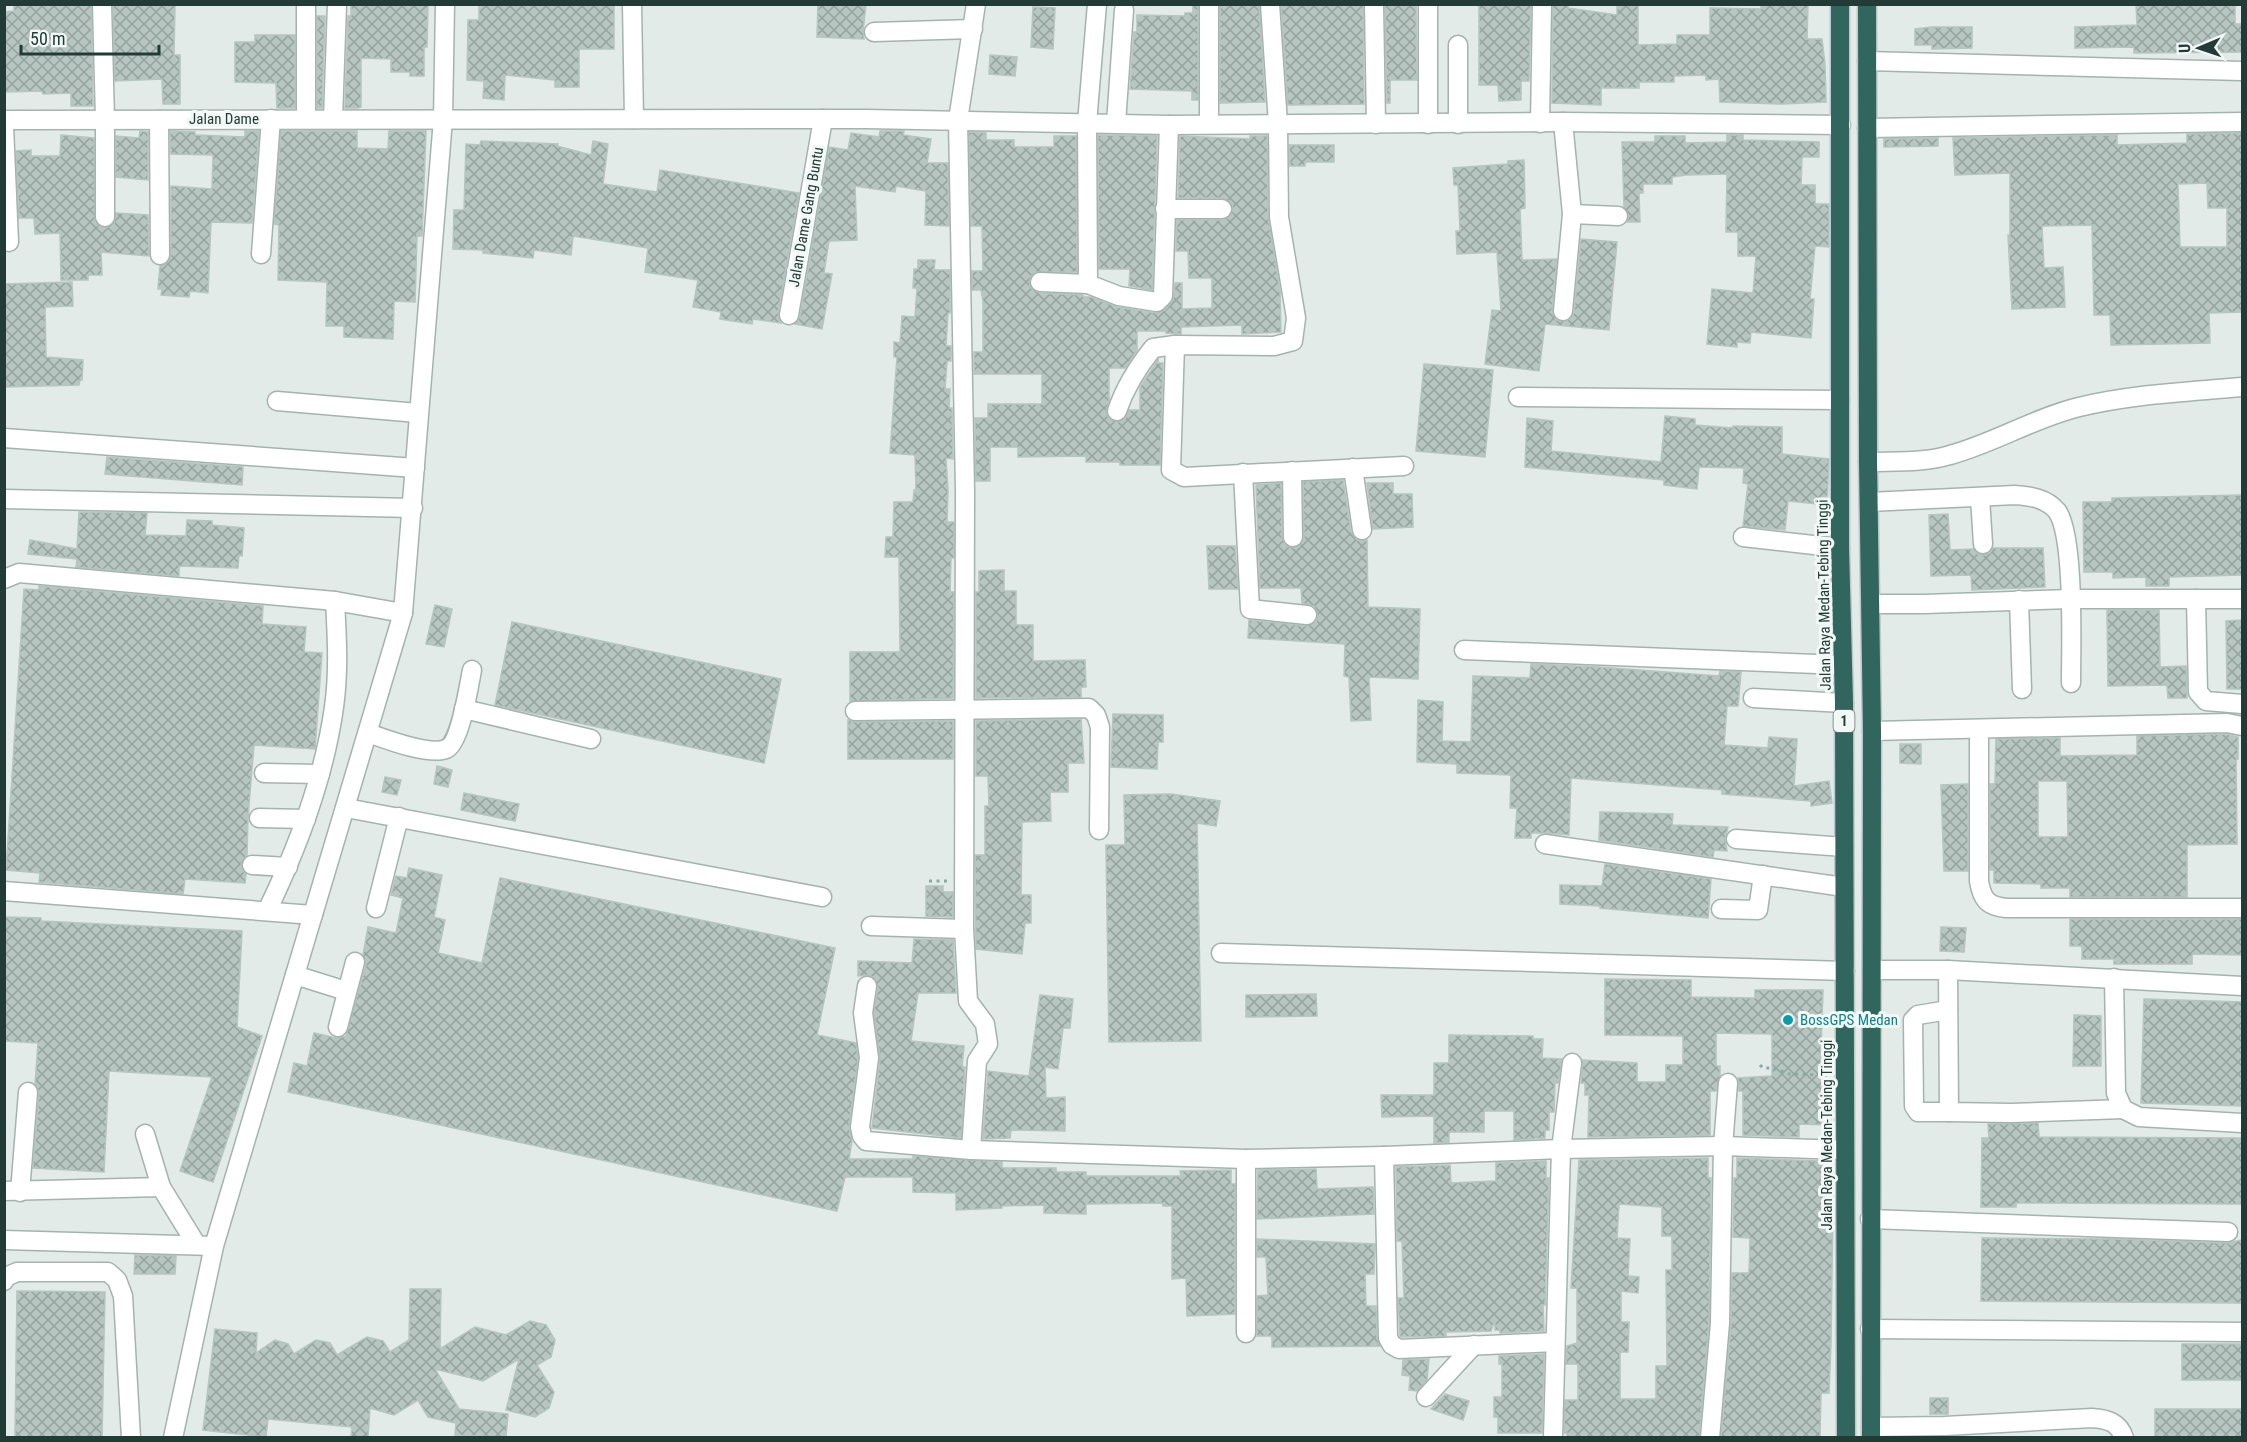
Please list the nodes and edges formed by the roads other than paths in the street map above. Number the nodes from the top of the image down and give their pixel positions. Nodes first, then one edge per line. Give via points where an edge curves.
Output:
1 (102, 4) edge
2 (306, 4) edge
3 (337, 4) edge
4 (446, 4) edge
5 (632, 4) edge
6 (976, 4) edge
7 (1097, 4) edge
8 (1209, 4) edge
9 (1270, 4) edge
10 (1374, 4) edge
11 (1428, 4) edge
12 (1542, 4) edge
13 (1840, 4) edge
14 (1867, 4) edge
15 (1124, 10) dead end
16 (972, 29) junction
17 (874, 32) dead end
18 (1458, 45) dead end
19 (1867, 61) junction
20 (2242, 71) edge
21 (271, 119) junction
22 (306, 119) junction
23 (333, 119) junction
24 (442, 119) junction
25 (634, 119) junction
26 (823, 119) junction
27 (4, 120) edge
28 (105, 120) junction
29 (159, 120) junction
30 (958, 120) junction
31 (1563, 122) junction
32 (2242, 122) edge
33 (1087, 123) junction
34 (1116, 123) junction
35 (1540, 123) junction
36 (1209, 124) junction
37 (1278, 124) junction
38 (1376, 124) junction
39 (1428, 124) junction
40 (1458, 124) junction
41 (1170, 125) junction
42 (1842, 125) junction
43 (4, 126) edge
44 (1867, 128) junction
45 (1165, 209) junction
46 (1222, 209) dead end
47 (1572, 214) junction
48 (1618, 216) dead end
49 (105, 217) dead end
50 (9, 242) dead end
51 (261, 254) dead end
52 (160, 255) dead end
53 (1040, 282) dead end
54 (1088, 284) junction
55 (1563, 311) dead end
56 (789, 315) dead end
57 (1175, 345) junction
58 (2242, 387) edge
59 (1518, 397) dead end
60 (1840, 400) junction
61 (277, 401) dead end
62 (1117, 411) dead end
63 (418, 412) junction
64 (4, 438) edge
65 (1868, 462) junction
66 (1404, 466) dead end
67 (415, 468) junction
68 (1353, 468) junction
69 (1292, 471) junction
70 (1243, 473) junction
71 (1980, 498) junction
72 (4, 499) edge
73 (1869, 502) junction
74 (413, 508) junction
75 (1362, 530) dead end
76 (1293, 537) dead end
77 (1743, 537) dead end
78 (1983, 544) dead end
79 (1840, 548) junction
80 (4, 579) edge
81 (2071, 598) junction
82 (2196, 599) junction
83 (2242, 599) edge
84 (2019, 600) junction
85 (335, 602) junction
86 (1871, 604) junction
87 (403, 614) junction
88 (1307, 615) dead end
89 (1464, 650) dead end
90 (1842, 665) junction
91 (472, 670) dead end
92 (2071, 682) dead end
93 (2022, 689) dead end
94 (1753, 698) dead end
95 (1844, 703) junction
96 (2242, 704) edge
97 (464, 709) junction
98 (963, 709) junction
99 (855, 711) dead end
100 (2242, 726) edge
101 (1979, 729) junction
102 (1872, 731) junction
103 (368, 733) junction
104 (591, 739) dead end
105 (264, 772) dead end
106 (320, 774) junction
107 (346, 808) junction
108 (399, 817) junction
109 (259, 818) dead end
110 (306, 819) junction
111 (1099, 830) dead end
112 (1736, 839) dead end
113 (1545, 844) dead end
114 (1844, 847) junction
115 (252, 865) dead end
116 (288, 867) junction
117 (1762, 875) junction
118 (1844, 887) junction
119 (4, 891) edge
120 (822, 897) dead end
121 (2242, 908) edge
122 (376, 909) dead end
123 (1721, 909) dead end
124 (267, 911) junction
125 (313, 915) junction
126 (871, 926) dead end
127 (964, 929) junction
128 (1221, 953) dead end
129 (355, 962) dead end
130 (1872, 970) junction
131 (1948, 970) junction
132 (1845, 971) junction
133 (295, 975) junction
134 (2114, 978) junction
135 (867, 986) dead end
136 (2242, 986) edge
137 (346, 991) junction
138 (1948, 1010) junction
139 (338, 1027) dead end
140 (1572, 1063) dead end
141 (1728, 1083) dead end
142 (28, 1092) dead end
143 (2123, 1109) junction
144 (1949, 1112) junction
145 (2242, 1123) edge
146 (145, 1134) dead end
147 (1723, 1146) junction
148 (1561, 1149) junction
149 (971, 1150) junction
150 (1844, 1150) junction
151 (1384, 1156) junction
152 (1246, 1159) junction
153 (161, 1187) junction
154 (12, 1192) edge
155 (1870, 1219) junction
156 (2228, 1232) dead end
157 (4, 1240) edge
158 (205, 1245) junction
159 (4, 1281) edge
160 (1870, 1329) junction
161 (2242, 1332) edge
162 (1246, 1334) dead end
163 (1556, 1342) junction
164 (1474, 1345) junction
165 (1426, 1397) dead end
166 (1871, 1432) edge
167 (1945, 1432) edge
168 (132, 1437) edge
169 (173, 1437) edge
170 (1553, 1437) edge
171 (1710, 1437) edge
172 (1846, 1437) edge
173 (2124, 1437) edge

1 - 28 street
2 - 22 street
3 - 23 street
4 - 24 street
5 - 25 street
6 - 16 street
7 - 33 street
8 - 36 street
9 - 37 street
10 - 38 street
11 - 39 street
12 - 35 street
13 - 42 highway, Jalan Raya Medan-Tebing Tinggi / 1
14 - 19 highway, 1
15 - 34 street
16 - 17 street
16 - 30 street
18 - 40 street
19 - 20 street
19 - 44 highway, 1
21 - 22 street, Jalan Dame
21 - 29 street, Jalan Dame
21 - 51 street
22 - 23 street, Jalan Dame
23 - 24 street, Jalan Dame
24 - 25 street, Jalan Dame
24 - 63 street
25 - 26 street, Jalan Dame
26 - 30 street, Jalan Dame
26 - 56 street, Jalan Dame Gang Buntu
27 - 28 street, Jalan Dame
28 - 29 street, Jalan Dame
28 - 49 street
29 - 52 street
30 - 33 street, Jalan Dame
30 - 98 street via 965,490
31 - 35 street, Jalan Dame
31 - 42 street, Jalan Dame
31 - 47 street
32 - 44 street
33 - 34 street, Jalan Dame
33 - 54 street
34 - 41 street, Jalan Dame
35 - 40 street, Jalan Dame
36 - 37 street, Jalan Dame
36 - 41 street, Jalan Dame
37 - 38 street, Jalan Dame
37 - 57 street via 1279,217 1296,318 1293,341 1274,346
38 - 39 street, Jalan Dame
39 - 40 street, Jalan Dame
41 - 45 street
42 - 60 highway, Jalan Raya Medan-Tebing Tinggi / 1
43 - 50 street
44 - 65 highway, 1
45 - 46 street
45 - 54 street via 1162,300 1126,298
47 - 48 street
47 - 55 street
53 - 54 street
57 - 62 street via 1153,348 1136,369
57 - 70 street via 1171,470 1184,477
58 - 65 street via 2095,403 2036,420 1951,455
59 - 60 street
60 - 79 highway, Jalan Raya Medan-Tebing Tinggi / 1
61 - 63 street
63 - 67 street
64 - 67 street
65 - 73 highway, 1
66 - 68 street
67 - 74 street
68 - 69 street
68 - 75 street
69 - 70 street
69 - 76 street
70 - 88 street via 1250,609
71 - 73 street
71 - 78 street
71 - 81 street via 2031,496 2058,512 2066,533
72 - 74 street
73 - 86 highway, 1
74 - 87 street
77 - 79 street
79 - 90 highway, Jalan Raya Medan-Tebing Tinggi / 1
80 - 85 street via 19,573
81 - 82 street
81 - 84 street
81 - 92 street
82 - 83 street
82 - 96 street via 2198,692 2206,701
84 - 86 street
84 - 93 street
85 - 87 street
85 - 106 street via 338,652 334,707
86 - 102 highway, 1
87 - 103 street
89 - 90 street
90 - 95 highway, Jalan Raya Medan-Tebing Tinggi / 1
91 - 97 street
94 - 95 street
95 - 114 highway, Jalan Raya Medan-Tebing Tinggi / 1
97 - 103 street via 453,743 446,749 402,745
97 - 104 street
98 - 99 street
98 - 111 street via 1093,710 1100,728
98 - 127 street
100 - 101 street via 2228,723
101 - 102 street
101 - 121 street via 1978,881 1982,898 1988,904 2006,908
102 - 130 highway, 1
103 - 107 street
105 - 106 street
106 - 110 street
107 - 108 street
107 - 125 street
108 - 120 street
108 - 122 street
109 - 110 street
110 - 116 street
112 - 114 street
113 - 117 street
114 - 118 highway, Jalan Raya Medan-Tebing Tinggi / 1
115 - 116 street
116 - 124 street
117 - 118 street
117 - 123 street via 1758,910
118 - 132 highway, Jalan Raya Medan-Tebing Tinggi / 1
119 - 124 street
124 - 125 street
125 - 133 street
126 - 127 street
127 - 149 street via 968,1001 985,1024 988,1044 977,1061
128 - 132 street
129 - 137 street
130 - 131 street
130 - 155 highway, 1
131 - 134 street
131 - 138 street
132 - 150 highway, Jalan Raya Medan-Tebing Tinggi / 1
133 - 137 street
133 - 158 street
134 - 136 street
134 - 143 street via 2116,1093
135 - 149 street via 863,1013 869,1058 860,1127 864,1139
137 - 139 street
138 - 144 street
138 - 144 street via 1918,1015 1913,1020 1914,1106 1918,1112
140 - 148 street
141 - 147 street
142 - 154 street
143 - 144 street
143 - 145 street via 2139,1117
146 - 153 street
147 - 148 street
147 - 150 street
147 - 171 street via 1719,1323
148 - 151 street
148 - 163 street
149 - 152 street
150 - 172 highway, Jalan Raya Medan-Tebing Tinggi / 1
151 - 152 street
151 - 164 street via 1390,1342 1400,1349
152 - 162 street
153 - 154 street
153 - 158 street
155 - 156 street
155 - 160 highway, 1
157 - 158 street
158 - 169 street
159 - 168 street via 17,1272 108,1272 117,1280 123,1296
160 - 161 street
160 - 166 highway, 1
163 - 164 street
163 - 170 street
164 - 165 street
166 - 167 street
167 - 173 street via 2103,1419 2120,1428

